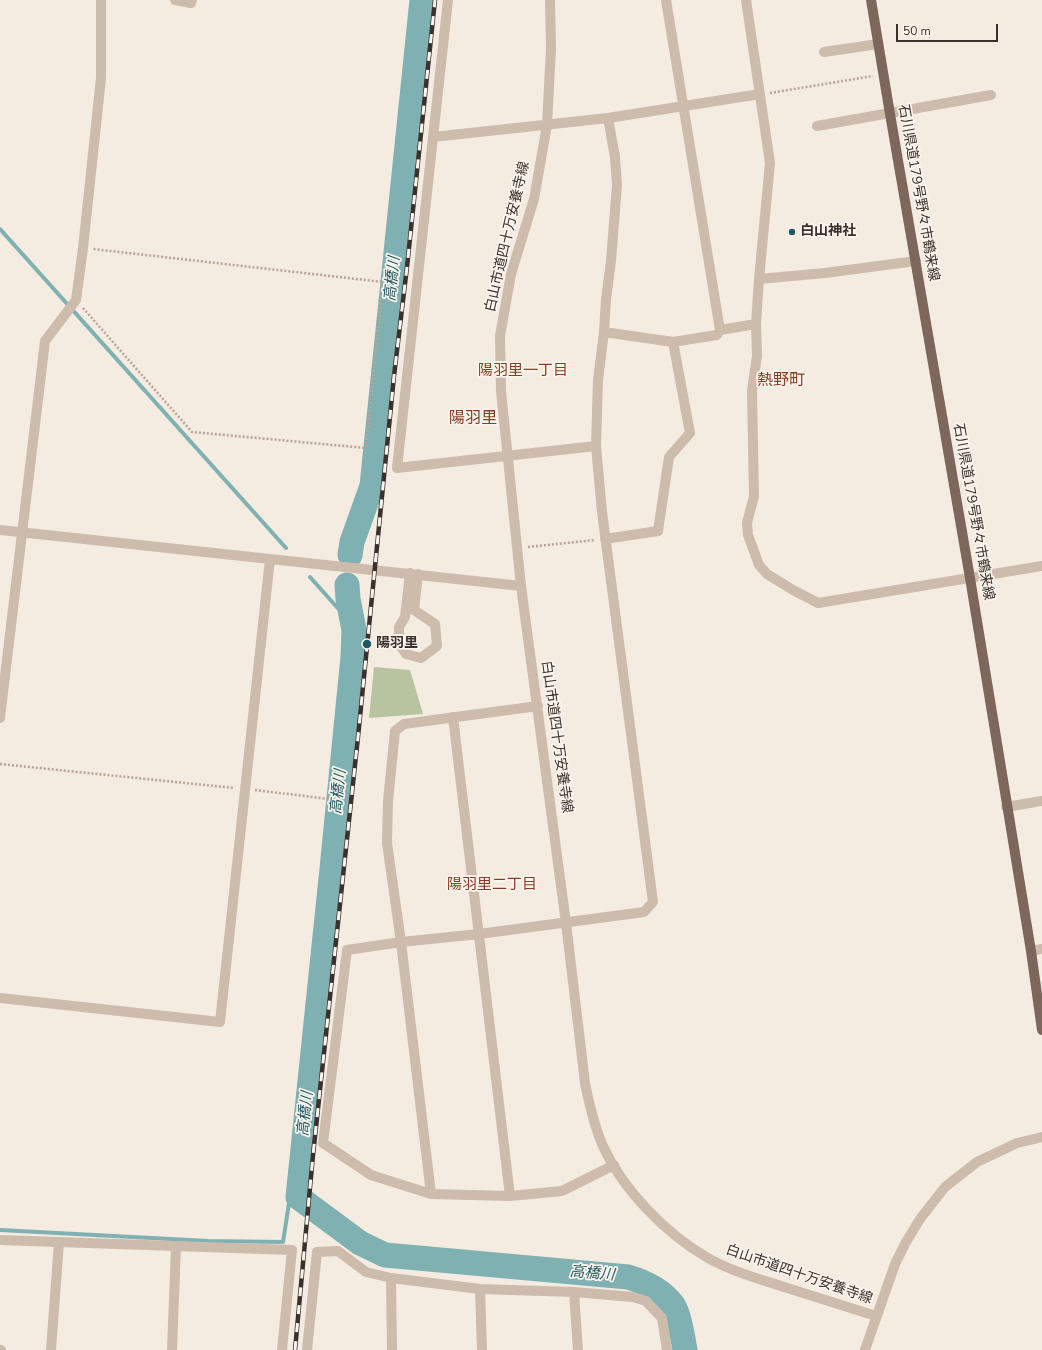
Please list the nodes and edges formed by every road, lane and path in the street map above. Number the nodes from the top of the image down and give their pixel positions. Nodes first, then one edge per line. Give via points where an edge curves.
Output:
1 (101, 0) edge
2 (175, 0) edge
3 (192, 0) edge
4 (448, 0) edge
5 (550, 0) edge
6 (666, 0) edge
7 (746, 0) edge
8 (871, 0) edge
9 (878, 44) junction
10 (824, 52) dead end
11 (884, 75) junction
12 (760, 94) junction
13 (991, 96) dead end
14 (684, 107) junction
15 (890, 114) junction
16 (608, 118) junction
17 (547, 125) junction
18 (817, 126) dead end
19 (434, 137) junction
20 (83, 248) junction
21 (916, 261) junction
22 (759, 279) junction
23 (75, 302) junction
24 (756, 324) junction
25 (720, 330) junction
26 (604, 332) junction
27 (673, 342) junction
28 (596, 446) junction
29 (507, 455) junction
30 (0, 530) edge
31 (22, 532) junction
32 (605, 539) junction
33 (517, 548) junction
34 (270, 558) junction
35 (1042, 566) edge
36 (414, 574) junction
37 (970, 578) junction
38 (521, 586) junction
39 (538, 706) junction
40 (453, 717) junction
41 (0, 718) edge
42 (0, 764) edge
43 (245, 789) junction
44 (329, 799) dead end
45 (1042, 801) edge
46 (1006, 807) junction
47 (566, 923) junction
48 (479, 934) junction
49 (401, 942) junction
50 (1042, 949) edge
51 (1031, 951) junction
52 (0, 998) edge
53 (1042, 1030) edge
54 (1042, 1137) edge
55 (614, 1166) junction
56 (431, 1194) junction
57 (510, 1196) junction
58 (0, 1240) edge
59 (59, 1242) junction
60 (176, 1247) junction
61 (391, 1278) junction
62 (480, 1289) junction
63 (574, 1292) junction
64 (876, 1316) junction
65 (51, 1350) edge
66 (172, 1350) edge
67 (282, 1350) edge
68 (307, 1350) edge
69 (392, 1350) edge
70 (482, 1350) edge
71 (578, 1350) edge
72 (667, 1350) edge
73 (865, 1350) edge

1 - 20 street via 101,78
2 - 3 street via 191,3
4 - 19 street
5 - 17 street, 白山市道四十万安養寺線 via 551,48
6 - 14 street
7 - 12 street
8 - 9 main road, 石川県道179号野々市鶴来線
9 - 10 street
9 - 11 main road, 石川県道179号野々市鶴来線
11 - 12 path
11 - 15 main road, 石川県道179号野々市鶴来線
12 - 14 street
12 - 22 street via 770,163
13 - 15 street
14 - 16 street
14 - 25 street
15 - 18 street
15 - 21 main road, 石川県道179号野々市鶴来線
16 - 17 street
16 - 26 street via 616,157 617,185
17 - 19 street
17 - 29 street, 白山市道四十万安養寺線 via 534,199 511,274 500,336 501,391
19 - 29 street via 397,468
20 - 23 street
20 - 23 path via 383,282 366,448 192,432
21 - 22 street
21 - 37 main road, 石川県道179号野々市鶴来線
22 - 24 street
23 - 31 street via 45,341
24 - 25 street
24 - 37 street via 757,356 752,391 754,496 747,523 748,535 759,565 767,574 818,603
25 - 27 street via 717,335
26 - 27 street
26 - 28 street via 598,380
27 - 32 street via 690,433 670,457 658,531
28 - 29 street
28 - 32 street
29 - 33 street, 白山市道四十万安養寺線
30 - 31 street
31 - 34 street
31 - 41 street
32 - 33 path
32 - 47 street via 653,902 644,912
33 - 38 street, 白山市道四十万安養寺線
34 - 36 street
34 - 43 street
35 - 37 street
36 - 36 street via 414,610 435,624 437,646 422,658 406,654 399,644 399,627 405,616
36 - 38 street
37 - 46 main road, 石川県道179号野々市鶴来線
38 - 39 street, 白山市道四十万安養寺線
39 - 40 street
39 - 47 street, 白山市道四十万安養寺線
40 - 48 street
40 - 49 street via 404,724 395,731 387,843
42 - 43 path
43 - 44 path
43 - 52 street via 220,1022
45 - 46 street
46 - 51 main road, 石川県道179号野々市鶴来線
47 - 48 street
47 - 55 street, 白山市道四十万安養寺線 via 585,1083 602,1144
48 - 49 street
48 - 57 street
49 - 56 street
49 - 56 street via 347,950 323,1143 371,1175
50 - 51 street
51 - 53 main road, 石川県道179号野々市鶴来線
54 - 64 street via 1017,1143 977,1162 945,1187 906,1242
55 - 57 street via 562,1191
55 - 64 street, 白山市道四十万安養寺線 via 651,1214 683,1242 708,1258 738,1272
56 - 57 street
58 - 59 street
59 - 60 street
59 - 65 street
60 - 66 street
60 - 67 street via 292,1250
61 - 62 street
61 - 68 street via 366,1272 338,1251 317,1252
61 - 69 street
62 - 63 street
62 - 70 street
63 - 71 street
63 - 72 street via 633,1297 646,1301 662,1318
64 - 73 street

